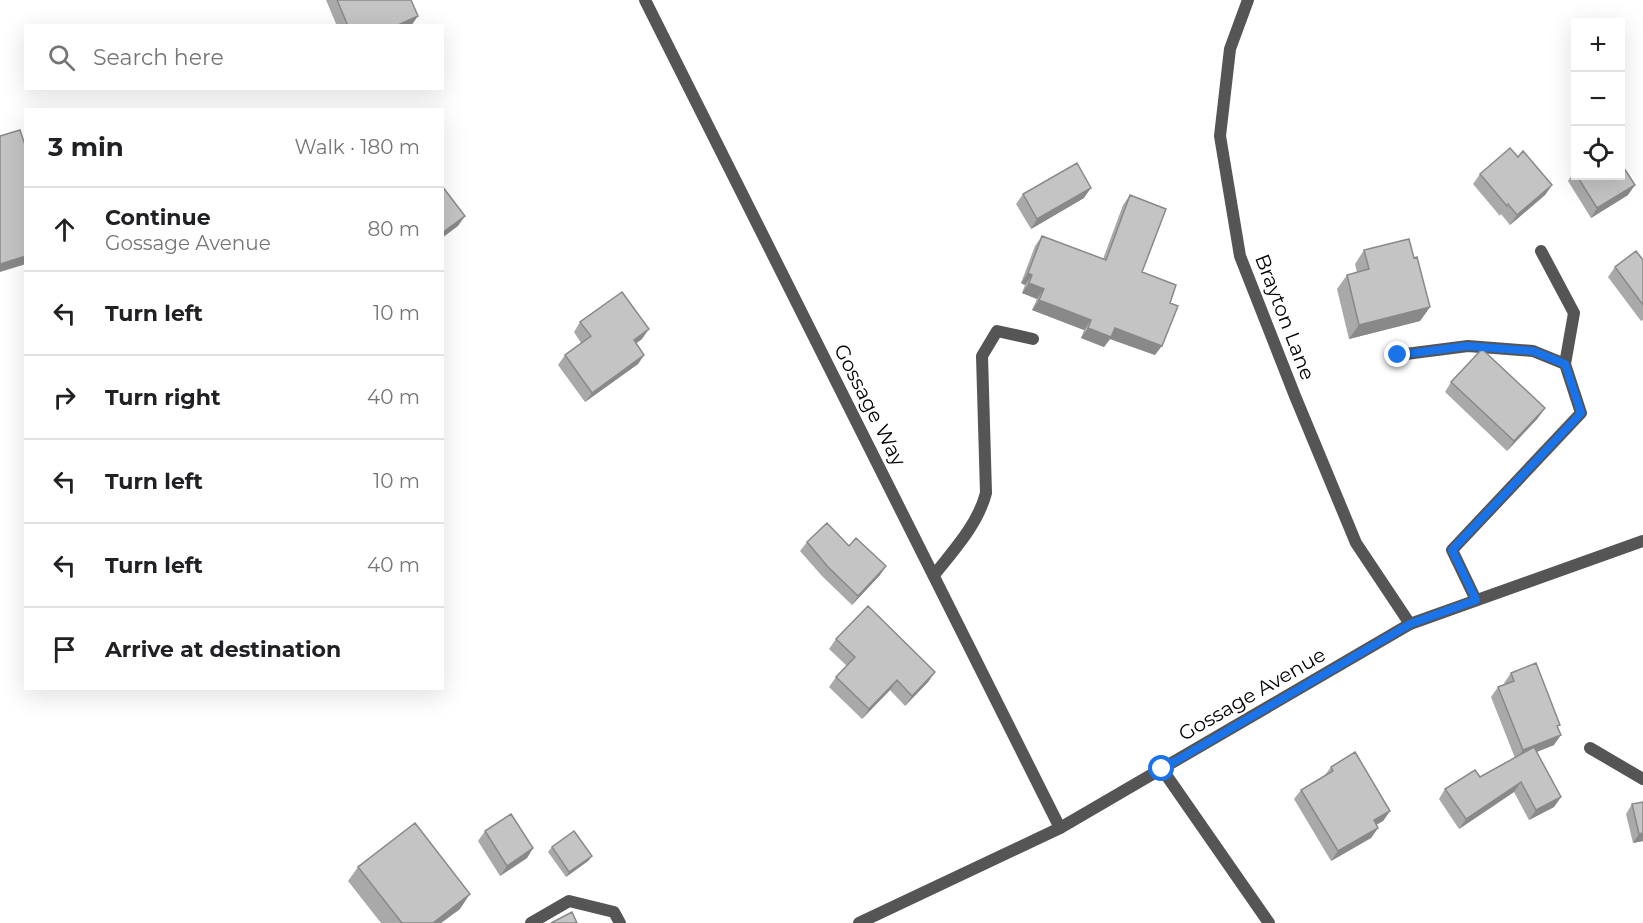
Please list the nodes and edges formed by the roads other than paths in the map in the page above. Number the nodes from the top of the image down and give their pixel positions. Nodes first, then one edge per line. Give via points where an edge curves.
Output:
1 (645, 0) edge
2 (1248, 0) edge
3 (1540, 251) dead end
4 (1033, 339) dead end
5 (1398, 355) dead end
6 (1565, 364) junction
7 (1643, 541) edge
8 (934, 576) junction
9 (1476, 600) junction
10 (1410, 624) junction
11 (1590, 748) dead end
12 (1162, 769) junction
13 (1643, 779) edge
14 (1060, 828) junction
15 (531, 923) edge
16 (620, 923) edge
17 (859, 923) edge
18 (1269, 923) edge

1 - 8 street, Gossage Way
2 - 10 street, Brayton Lane via 1230,49 1220,136 1240,256 1356,543
3 - 6 street via 1574,313
4 - 8 street via 998,331 982,356 986,493 976,518
5 - 6 street via 1467,346 1533,351
6 - 9 street via 1581,413 1452,550
7 - 9 street, Gossage Avenue
8 - 14 street, Gossage Way
9 - 10 street, Gossage Avenue
10 - 12 street, Gossage Avenue
11 - 13 street
12 - 14 street, Gossage Avenue
12 - 18 street
14 - 17 street, Gossage Avenue
15 - 16 street via 569,901 614,912

